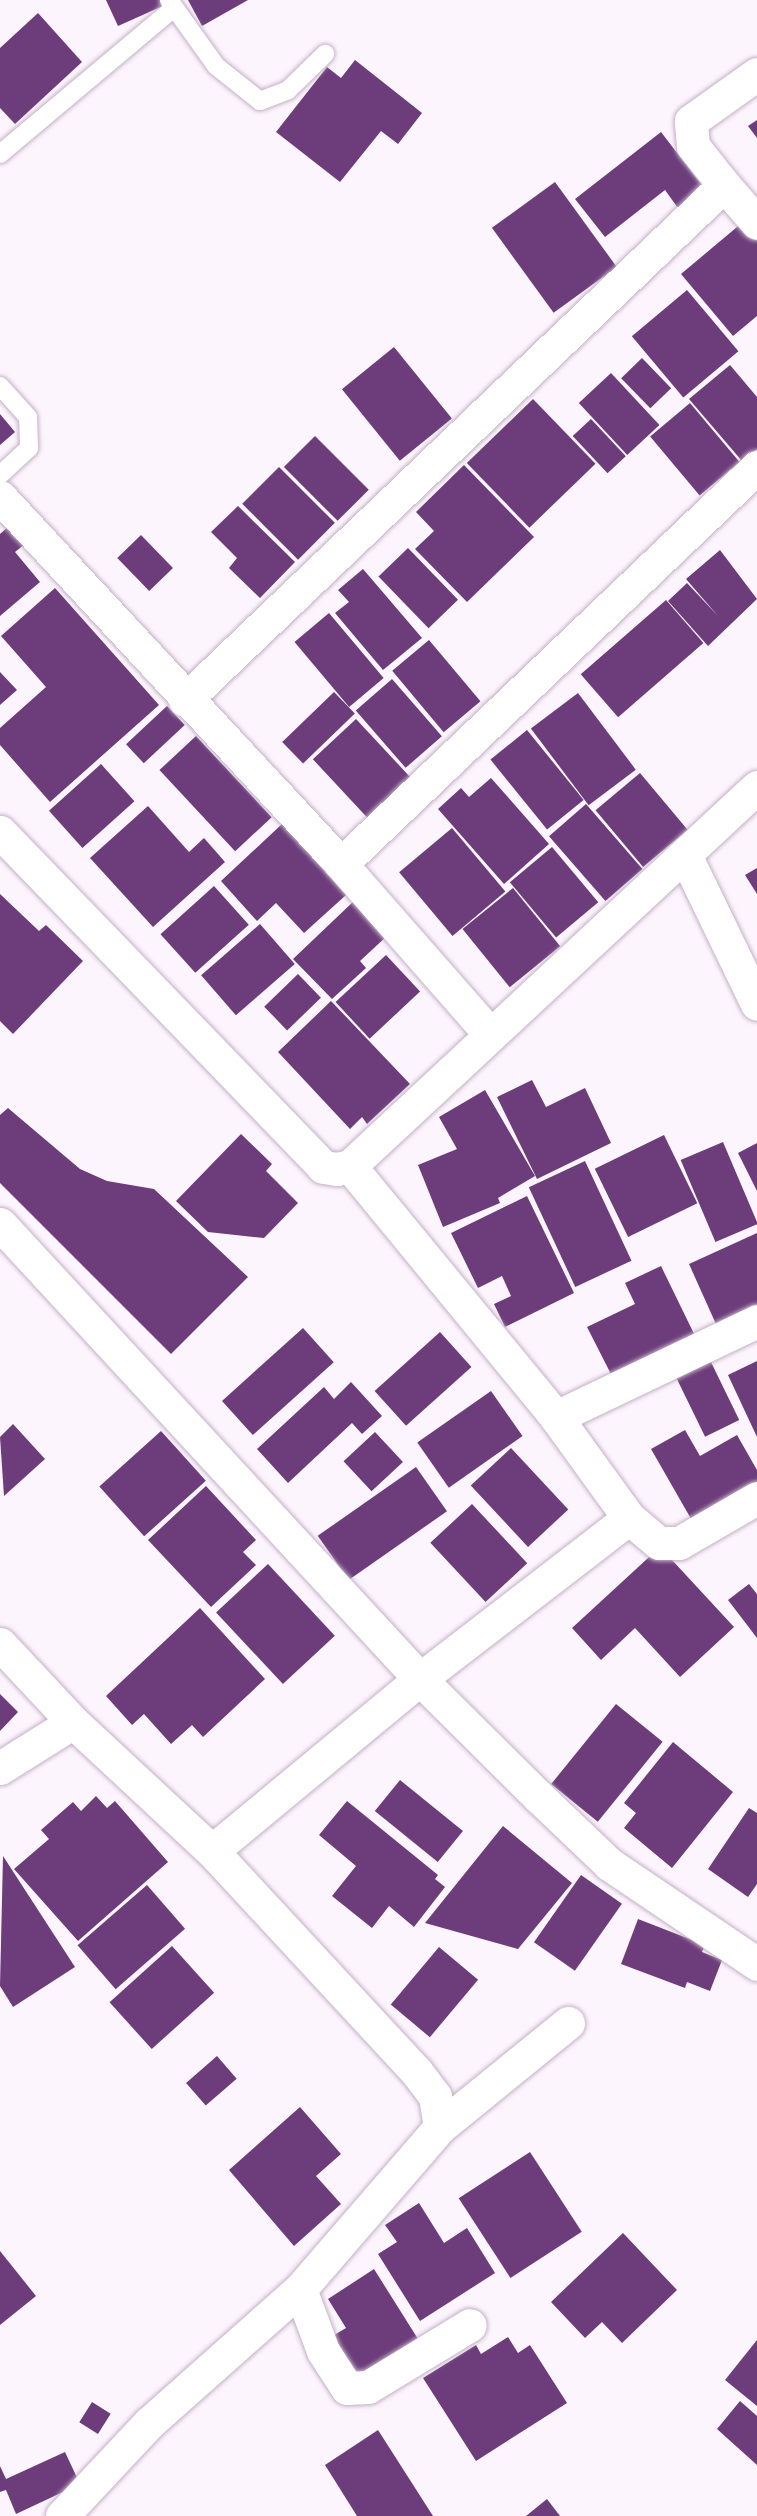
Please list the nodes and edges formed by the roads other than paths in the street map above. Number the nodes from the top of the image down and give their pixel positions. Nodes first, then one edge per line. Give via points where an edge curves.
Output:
1 (171, 4) edge
2 (325, 54) dead end
3 (757, 74) edge
4 (0, 154) edge
5 (724, 185) junction
6 (757, 223) edge
7 (0, 386) edge
8 (757, 467) edge
9 (0, 475) edge
10 (0, 497) edge
11 (185, 700) junction
12 (757, 787) edge
13 (0, 832) edge
14 (686, 857) junction
15 (341, 864) junction
16 (757, 1004) edge
17 (489, 1033) junction
18 (350, 1166) junction
19 (0, 1224) edge
20 (757, 1321) edge
21 (556, 1417) junction
22 (757, 1498) edge
23 (629, 1518) junction
24 (0, 1644) edge
25 (420, 1679) junction
26 (73, 1722) junction
27 (0, 1768) edge
28 (212, 1851) junction
29 (757, 1964) edge
30 (568, 2022) dead end
31 (440, 2127) junction
32 (300, 2289) junction
33 (470, 2325) dead end
34 (62, 2516) edge

1 - 2 lane via 216,66 260,101 288,90
1 - 4 lane
3 - 5 street via 691,121 693,146
5 - 6 street
5 - 11 street
7 - 9 lane via 28,417 29,448
8 - 15 street
10 - 11 street
11 - 15 street
12 - 14 street
13 - 18 street via 323,1167
14 - 16 street
14 - 17 street
15 - 17 street
17 - 18 street
18 - 21 street
19 - 25 street
20 - 21 street
21 - 23 street
22 - 23 street via 670,1545 659,1543
23 - 25 street
24 - 26 street
25 - 28 street
25 - 29 street via 609,1864
26 - 27 street
26 - 28 street
28 - 31 street via 416,2071 435,2096
30 - 31 street
31 - 32 street
32 - 33 street via 324,2351 347,2388 368,2387
32 - 34 street via 148,2424

